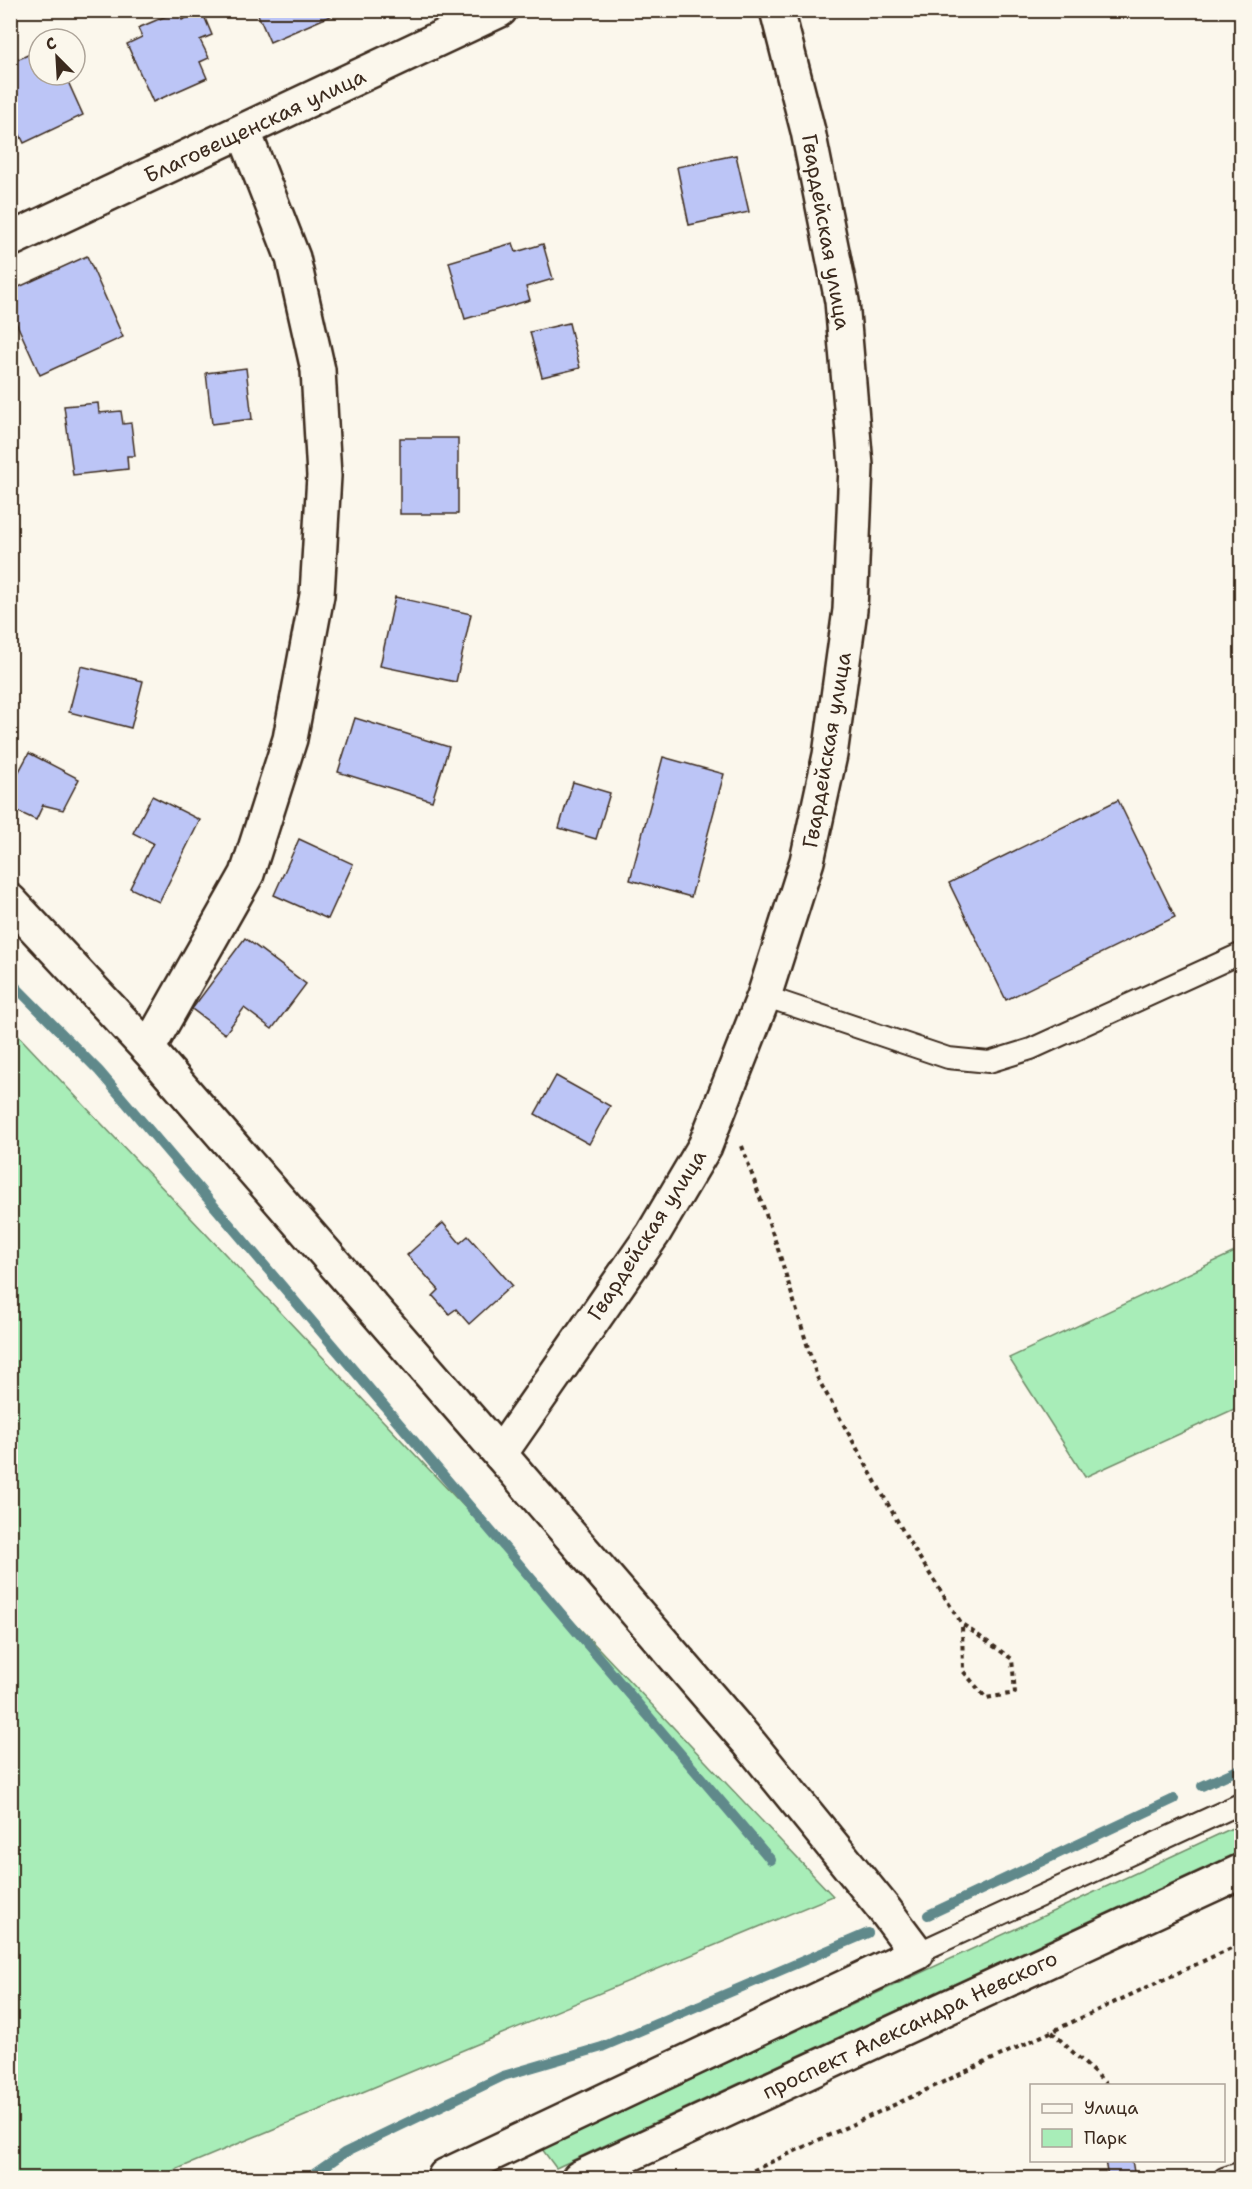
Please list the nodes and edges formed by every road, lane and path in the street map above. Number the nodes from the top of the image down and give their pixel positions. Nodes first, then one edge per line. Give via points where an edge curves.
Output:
1 (500, 10) edge
2 (777, 10) edge
3 (244, 132) junction
4 (10, 240) edge
5 (10, 901) edge
6 (1242, 953) edge
7 (764, 996) junction
8 (148, 1049) junction
9 (724, 1097) junction
10 (500, 1454) junction
11 (962, 1624) junction
12 (1242, 1803) edge
13 (1242, 1871) edge
14 (1242, 1943) edge
15 (917, 1953) junction
16 (1052, 2032) junction
17 (1107, 2084) edge
18 (1242, 2172) edge
19 (447, 2178) edge
20 (579, 2178) edge
21 (737, 2178) edge
22 (1224, 2178) edge

1 - 3 street, Благовещенская улица
2 - 7 street, Гвардейская улица via 808,130 842,301 856,466 849,610 830,755 807,861
3 - 4 street, Благовещенская улица
3 - 8 street via 293,258 318,370 324,476 317,595 290,739 247,874
5 - 8 street
6 - 7 lane via 1031,1049 989,1062 948,1058
7 - 9 street, Гвардейская улица
8 - 10 street
9 - 10 street, Гвардейская улица via 705,1146 653,1234
9 - 11 path via 777,1246 817,1377 908,1540
10 - 15 street via 750,1744
11 - 11 path via 1012,1659 1015,1693 987,1698 963,1671
12 - 15 lane
13 - 20 street, проспект Александра Невского
14 - 16 path
15 - 19 street
16 - 17 path
16 - 21 path
18 - 22 lane

